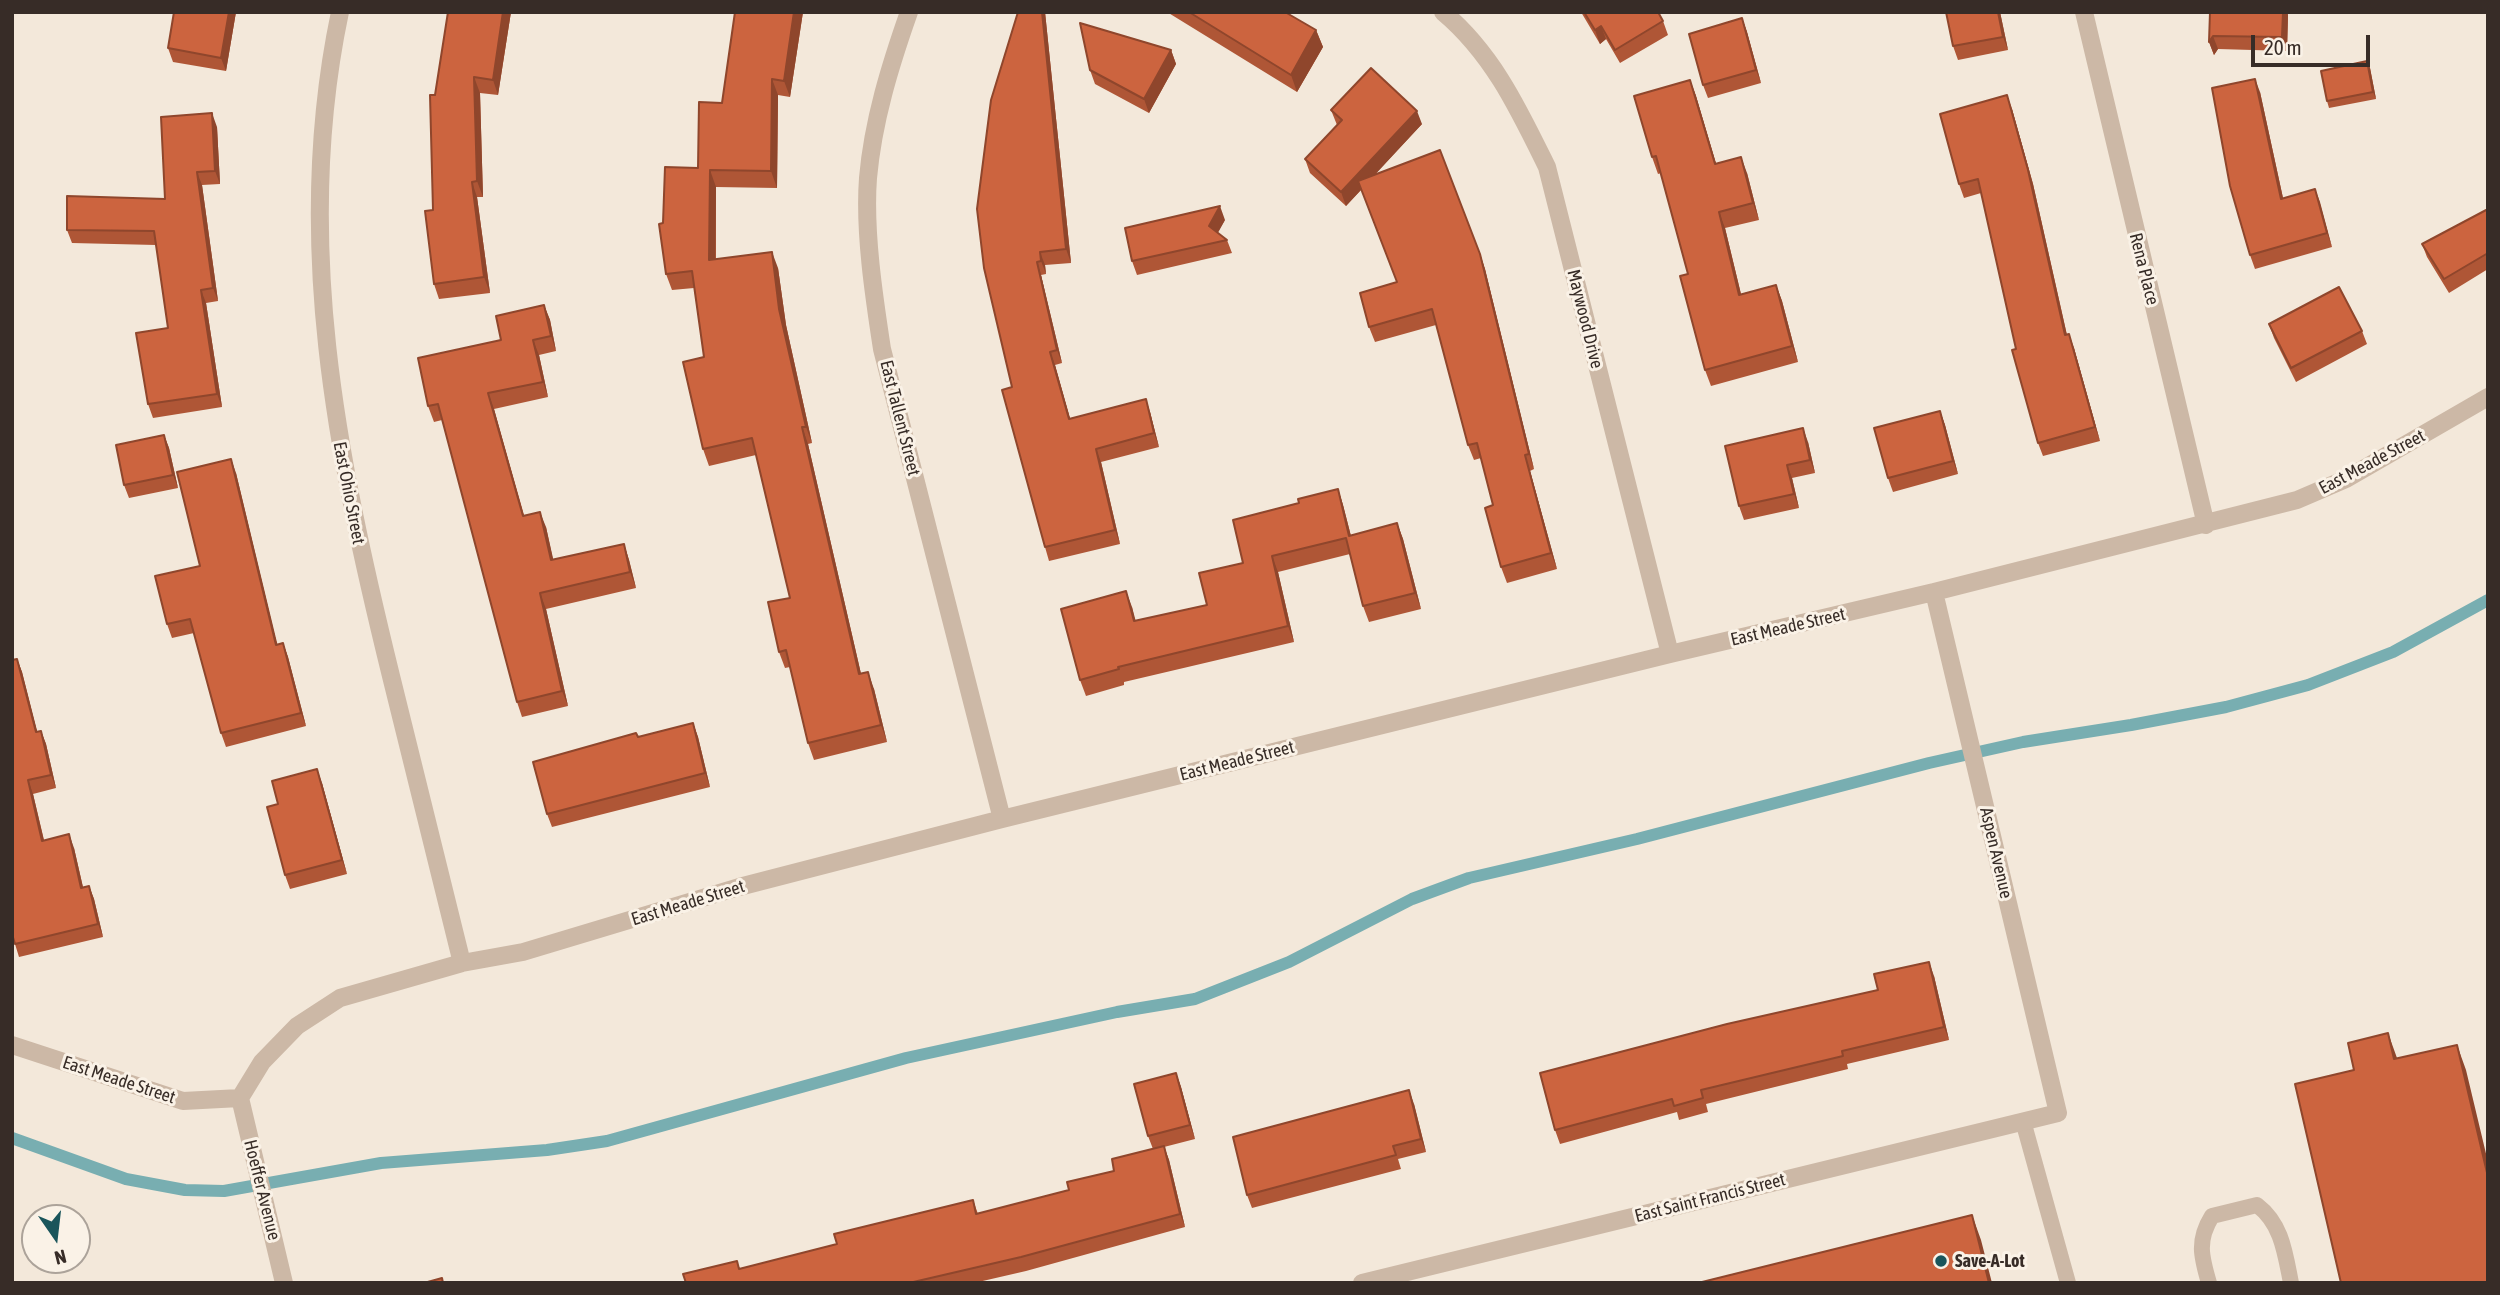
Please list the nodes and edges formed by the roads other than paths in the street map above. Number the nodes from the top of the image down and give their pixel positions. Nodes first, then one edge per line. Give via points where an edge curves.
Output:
1 (340, 12) edge
2 (909, 12) edge
3 (1443, 12) edge
4 (2084, 12) edge
5 (2488, 397) edge
6 (2206, 525) junction
7 (1934, 593) junction
8 (1670, 654) junction
9 (1002, 819) junction
10 (462, 964) junction
11 (12, 1045) edge
12 (240, 1098) junction
13 (2058, 1113) joint
14 (2023, 1121) junction
15 (285, 1283) edge
16 (1363, 1283) edge
17 (2068, 1283) edge
18 (2209, 1283) edge
19 (2291, 1283) edge

1 - 10 street, East Ohio Street via 324,116 318,246 324,341 359,546
2 - 9 street, East Tallent Street via 884,85 868,179 873,286 882,349
3 - 8 street, Maywood Drive via 1471,35 1513,96 1547,167
4 - 6 street, Rena Place
5 - 6 street, East Meade Street via 2346,479 2297,500
6 - 7 street, East Meade Street
7 - 8 street, East Meade Street
7 - 13 street, Aspen Avenue
8 - 9 street, East Meade Street
9 - 10 street, East Meade Street via 739,887 523,952
10 - 12 street, East Meade Street via 340,998 288,1035 262,1062
11 - 12 street, East Meade Street via 183,1101
12 - 15 street, Hoeffer Avenue
13 - 14 street, East Saint Francis Street
14 - 16 street, East Saint Francis Street
14 - 17 lane
18 - 19 lane via 2200,1249 2202,1232 2212,1216 2258,1205 2272,1216

